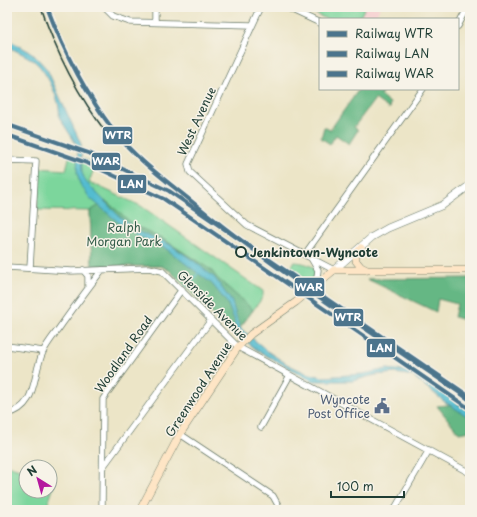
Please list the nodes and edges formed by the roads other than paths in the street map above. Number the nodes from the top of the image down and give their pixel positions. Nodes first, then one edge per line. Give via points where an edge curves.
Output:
1 (104, 7) edge
2 (155, 7) edge
3 (261, 7) edge
4 (286, 7) edge
5 (468, 7) edge
6 (155, 22) junction
7 (319, 23) edge
8 (459, 24) edge
9 (252, 25) junction
10 (422, 90) edge
11 (7, 160) edge
12 (470, 185) edge
13 (361, 248) junction
14 (305, 254) junction
15 (311, 258) junction
16 (7, 267) edge
17 (30, 268) junction
18 (83, 270) junction
19 (102, 270) junction
20 (334, 270) junction
21 (367, 270) junction
22 (470, 270) edge
23 (316, 285) junction
24 (182, 289) junction
25 (87, 290) junction
26 (211, 320) junction
27 (7, 346) edge
28 (238, 347) junction
29 (43, 351) junction
30 (290, 375) junction
31 (7, 414) edge
32 (261, 427) dead end
33 (180, 434) junction
34 (429, 450) junction
35 (103, 467) junction
36 (470, 472) edge
37 (102, 510) edge
38 (140, 510) edge
39 (278, 510) edge
40 (394, 510) edge

1 - 6 street via 113,16 122,20
2 - 6 street
3 - 9 street, West Avenue
4 - 7 street
5 - 8 street
6 - 9 street
9 - 14 street, West Avenue via 188,164 190,172 247,225
10 - 14 street
11 - 17 street via 36,161
12 - 13 street via 443,205 388,228
13 - 20 street
13 - 21 main road via 356,254 356,261
14 - 15 street, West Avenue
15 - 20 street, West Avenue
15 - 23 street via 318,270
16 - 17 street, Glenside Avenue
17 - 18 street, Glenside Avenue
18 - 19 street, Glenside Avenue
18 - 25 street via 89,278
19 - 24 street, Glenside Avenue via 158,270
19 - 25 street
20 - 21 main road
20 - 23 main road, Greenwood Avenue
21 - 22 main road
23 - 28 main road, Greenwood Avenue via 251,334
24 - 26 street, Glenside Avenue
24 - 35 street, Woodland Road via 103,399
25 - 29 street
26 - 28 street, Glenside Avenue
26 - 35 street
27 - 29 street
28 - 30 street, Glenside Avenue
28 - 33 main road, Greenwood Avenue
29 - 31 street via 29,400 21,408
30 - 32 street
30 - 34 street, Glenside Avenue
33 - 38 main road, Greenwood Avenue
33 - 39 street via 273,496
34 - 36 street, Glenside Avenue
34 - 40 street
35 - 37 street, Woodland Road

